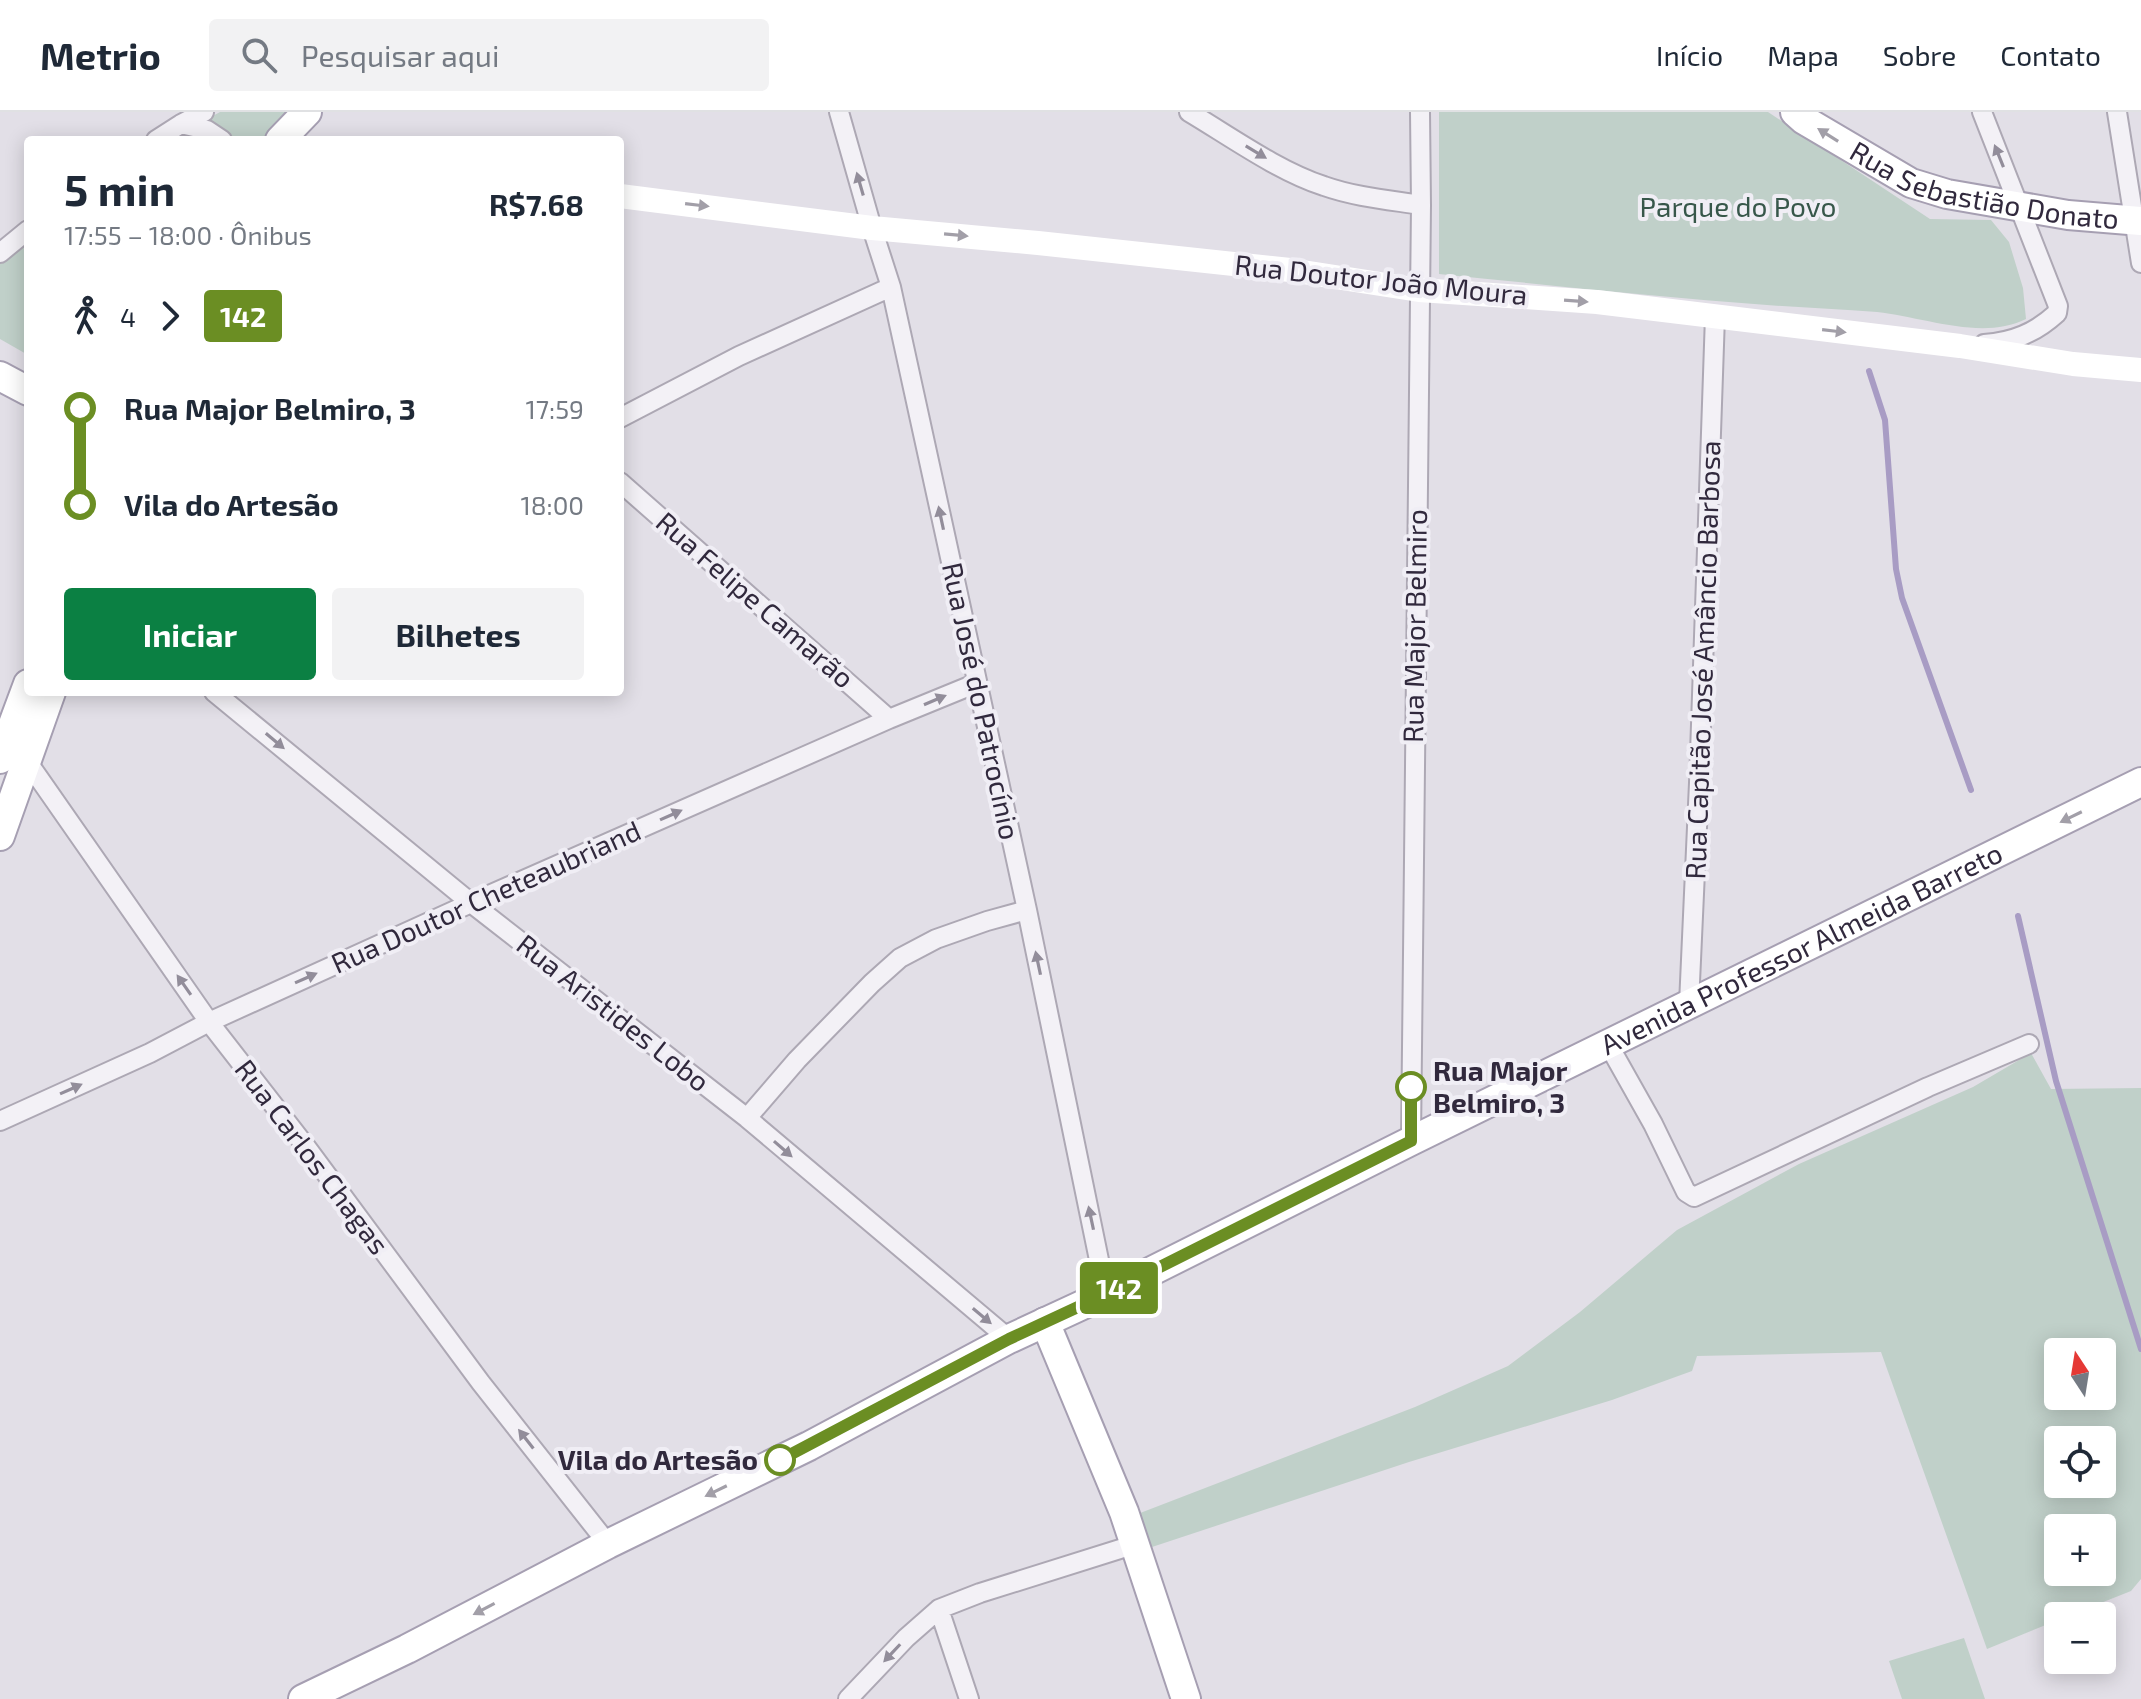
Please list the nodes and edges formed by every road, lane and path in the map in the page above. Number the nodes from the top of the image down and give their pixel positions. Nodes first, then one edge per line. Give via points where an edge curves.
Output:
1 (204, 112) edge
2 (307, 112) edge
3 (839, 112) edge
4 (1189, 112) edge
5 (1420, 112) edge
6 (1795, 112) edge
7 (1982, 112) edge
8 (2117, 112) edge
9 (181, 124) junction
10 (162, 136) edge
11 (216, 136) edge
12 (284, 136) edge
13 (624, 197) edge
14 (1421, 205) junction
15 (2020, 208) junction
16 (2138, 221) edge
17 (872, 228) junction
18 (24, 233) edge
19 (0, 253) edge
20 (2141, 263) edge
21 (891, 287) junction
22 (1419, 290) junction
23 (1715, 316) junction
24 (1960, 346) junction
25 (2141, 370) edge
26 (0, 376) edge
27 (24, 389) edge
28 (624, 416) edge
29 (624, 486) edge
30 (977, 683) junction
31 (26, 696) edge
32 (49, 696) edge
33 (219, 696) edge
34 (889, 719) junction
35 (13, 760) edge
36 (2141, 782) edge
37 (0, 836) edge
38 (471, 903) junction
39 (1027, 910) junction
40 (1689, 1004) junction
41 (209, 1022) junction
42 (1608, 1044) junction
43 (2029, 1044) dead end
44 (747, 1118) junction
45 (0, 1121) edge
46 (1411, 1141) junction
47 (1106, 1294) junction
48 (1045, 1322) junction
49 (1009, 1339) junction
50 (608, 1544) junction
51 (1136, 1544) junction
52 (939, 1609) junction
53 (303, 1699) edge
54 (848, 1699) edge
55 (969, 1699) edge
56 (1186, 1699) edge

1 - 9 street
2 - 12 main road
17 -> 3 street, Rua José do Patrocínio
4 -> 14 street via 1323,186
5 - 14 street, Rua Major Belmiro
15 -> 6 main road, Rua Sebastião Donato via 1911,183
15 -> 7 street
8 - 16 street
9 - 10 street
9 - 11 street
13 -> 17 main road, Rua Doutor João Moura
14 - 22 street, Rua Major Belmiro
15 - 16 main road, Rua Sebastião Donato
15 - 24 street via 2057,313 2018,338
16 - 20 street
17 - 21 street, Rua José do Patrocínio
17 -> 22 main road, Rua Doutor João Moura via 1274,268
18 - 19 street
21 - 28 street
30 -> 21 street, Rua José do Patrocínio
22 -> 23 main road, Rua Doutor João Moura
22 - 46 street, Rua Major Belmiro
23 -> 24 main road, Rua Doutor João Moura
23 - 40 street, Rua Capitão José Amâncio Barbosa
24 - 25 main road, Rua Doutor João Moura
26 - 27 main road
29 - 34 street, Rua Felipe Camarão
34 -> 30 street, Rua Doutor Cheteaubriand
30 - 39 street, Rua José do Patrocínio
31 - 35 main road
32 - 35 main road
33 -> 38 street, Rua Aristides Lobo
38 -> 34 street, Rua Doutor Cheteaubriand
35 - 37 main road
41 -> 35 street, Rua Carlos Chagas
36 -> 40 main road, Avenida Professor Almeida Barreto
41 -> 38 street, Rua Doutor Cheteaubriand
38 - 44 street, Rua Aristides Lobo
39 - 44 street via 936,939 900,958
47 -> 39 street, Rua José do Patrocínio
40 - 42 main road, Avenida Professor Almeida Barreto
45 -> 41 street, Rua Doutor Cheteaubriand
50 -> 41 street, Rua Carlos Chagas
42 - 43 street via 1686,1192 1694,1197
42 - 46 main road, Avenida Professor Almeida Barreto
44 -> 49 street, Rua Aristides Lobo
46 - 47 main road, Avenida Professor Almeida Barreto
47 - 48 main road, Avenida Professor Almeida Barreto
48 - 49 main road, Avenida Professor Almeida Barreto
48 - 51 main road
49 -> 50 main road, Avenida Professor Almeida Barreto via 809,1446
50 -> 53 main road, Avenida Professor Almeida Barreto
51 - 52 street
51 - 56 main road
52 -> 54 street
52 - 55 street

